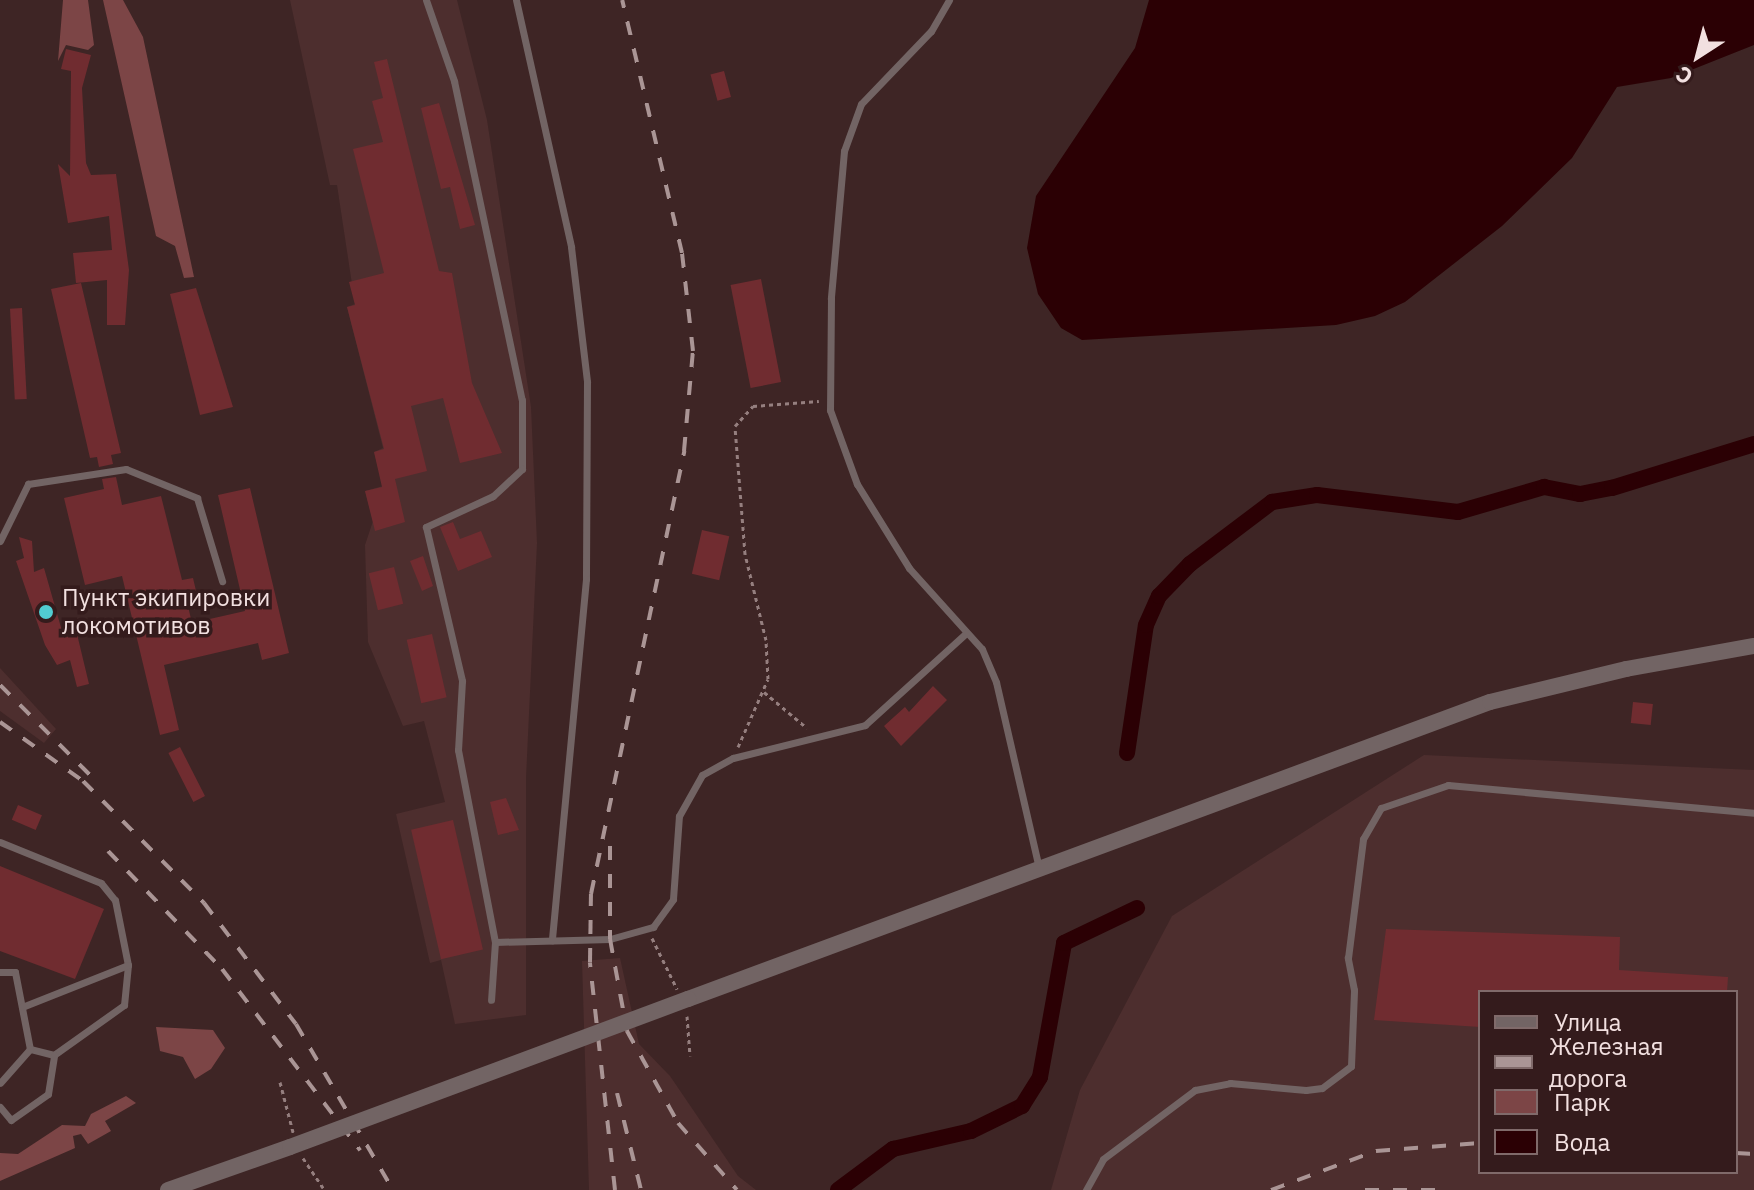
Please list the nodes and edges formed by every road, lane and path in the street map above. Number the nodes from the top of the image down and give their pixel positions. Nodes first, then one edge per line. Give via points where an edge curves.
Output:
1 (426, 0) edge
2 (516, 0) edge
3 (949, 0) edge
4 (830, 401) junction
5 (0, 541) edge
6 (222, 581) dead end
7 (966, 633) junction
8 (1754, 646) edge
9 (763, 691) junction
10 (819, 738) junction
11 (733, 758) junction
12 (1754, 813) edge
13 (0, 842) edge
14 (1039, 868) junction
15 (652, 937) dead end
16 (552, 940) junction
17 (495, 942) junction
18 (128, 965) junction
19 (0, 972) edge
20 (491, 1000) dead end
21 (683, 1000) junction
22 (22, 1007) junction
23 (30, 1049) junction
24 (54, 1055) junction
25 (690, 1056) dead end
26 (280, 1082) dead end
27 (0, 1083) edge
28 (0, 1107) edge
29 (295, 1145) junction
30 (323, 1188) edge
31 (168, 1190) edge
32 (1086, 1190) edge

1 - 17 lane via 454,81 522,400 522,469 493,496 426,527 462,681 458,750
2 - 16 lane via 571,247 587,382 586,579
3 - 4 lane via 931,31 861,104 844,151 831,298
4 - 7 lane via 857,484 909,568
4 - 9 path via 753,406 735,426 745,554 766,640
5 - 6 lane via 28,484 126,469 197,498
7 - 10 lane via 865,725
7 - 14 lane via 982,649 996,682
8 - 14 street via 1626,669 1490,702
9 - 10 path
9 - 11 path
10 - 11 lane
11 - 16 lane via 702,775 683,803 675,892 660,921 624,938
12 - 32 lane via 1448,785 1381,808 1363,839 1348,958 1354,990 1351,1066 1322,1088 1230,1083 1195,1090 1103,1159
13 - 18 lane via 101,883 115,900
14 - 21 street
15 - 21 path
16 - 17 lane
17 - 20 lane
18 - 22 lane
18 - 24 lane via 124,1005
19 - 22 lane via 15,972
21 - 25 path
21 - 29 street, bridge
22 - 23 lane
23 - 24 lane
23 - 27 lane
24 - 28 lane via 48,1094 11,1120
26 - 29 path
29 - 30 path
29 - 31 street

